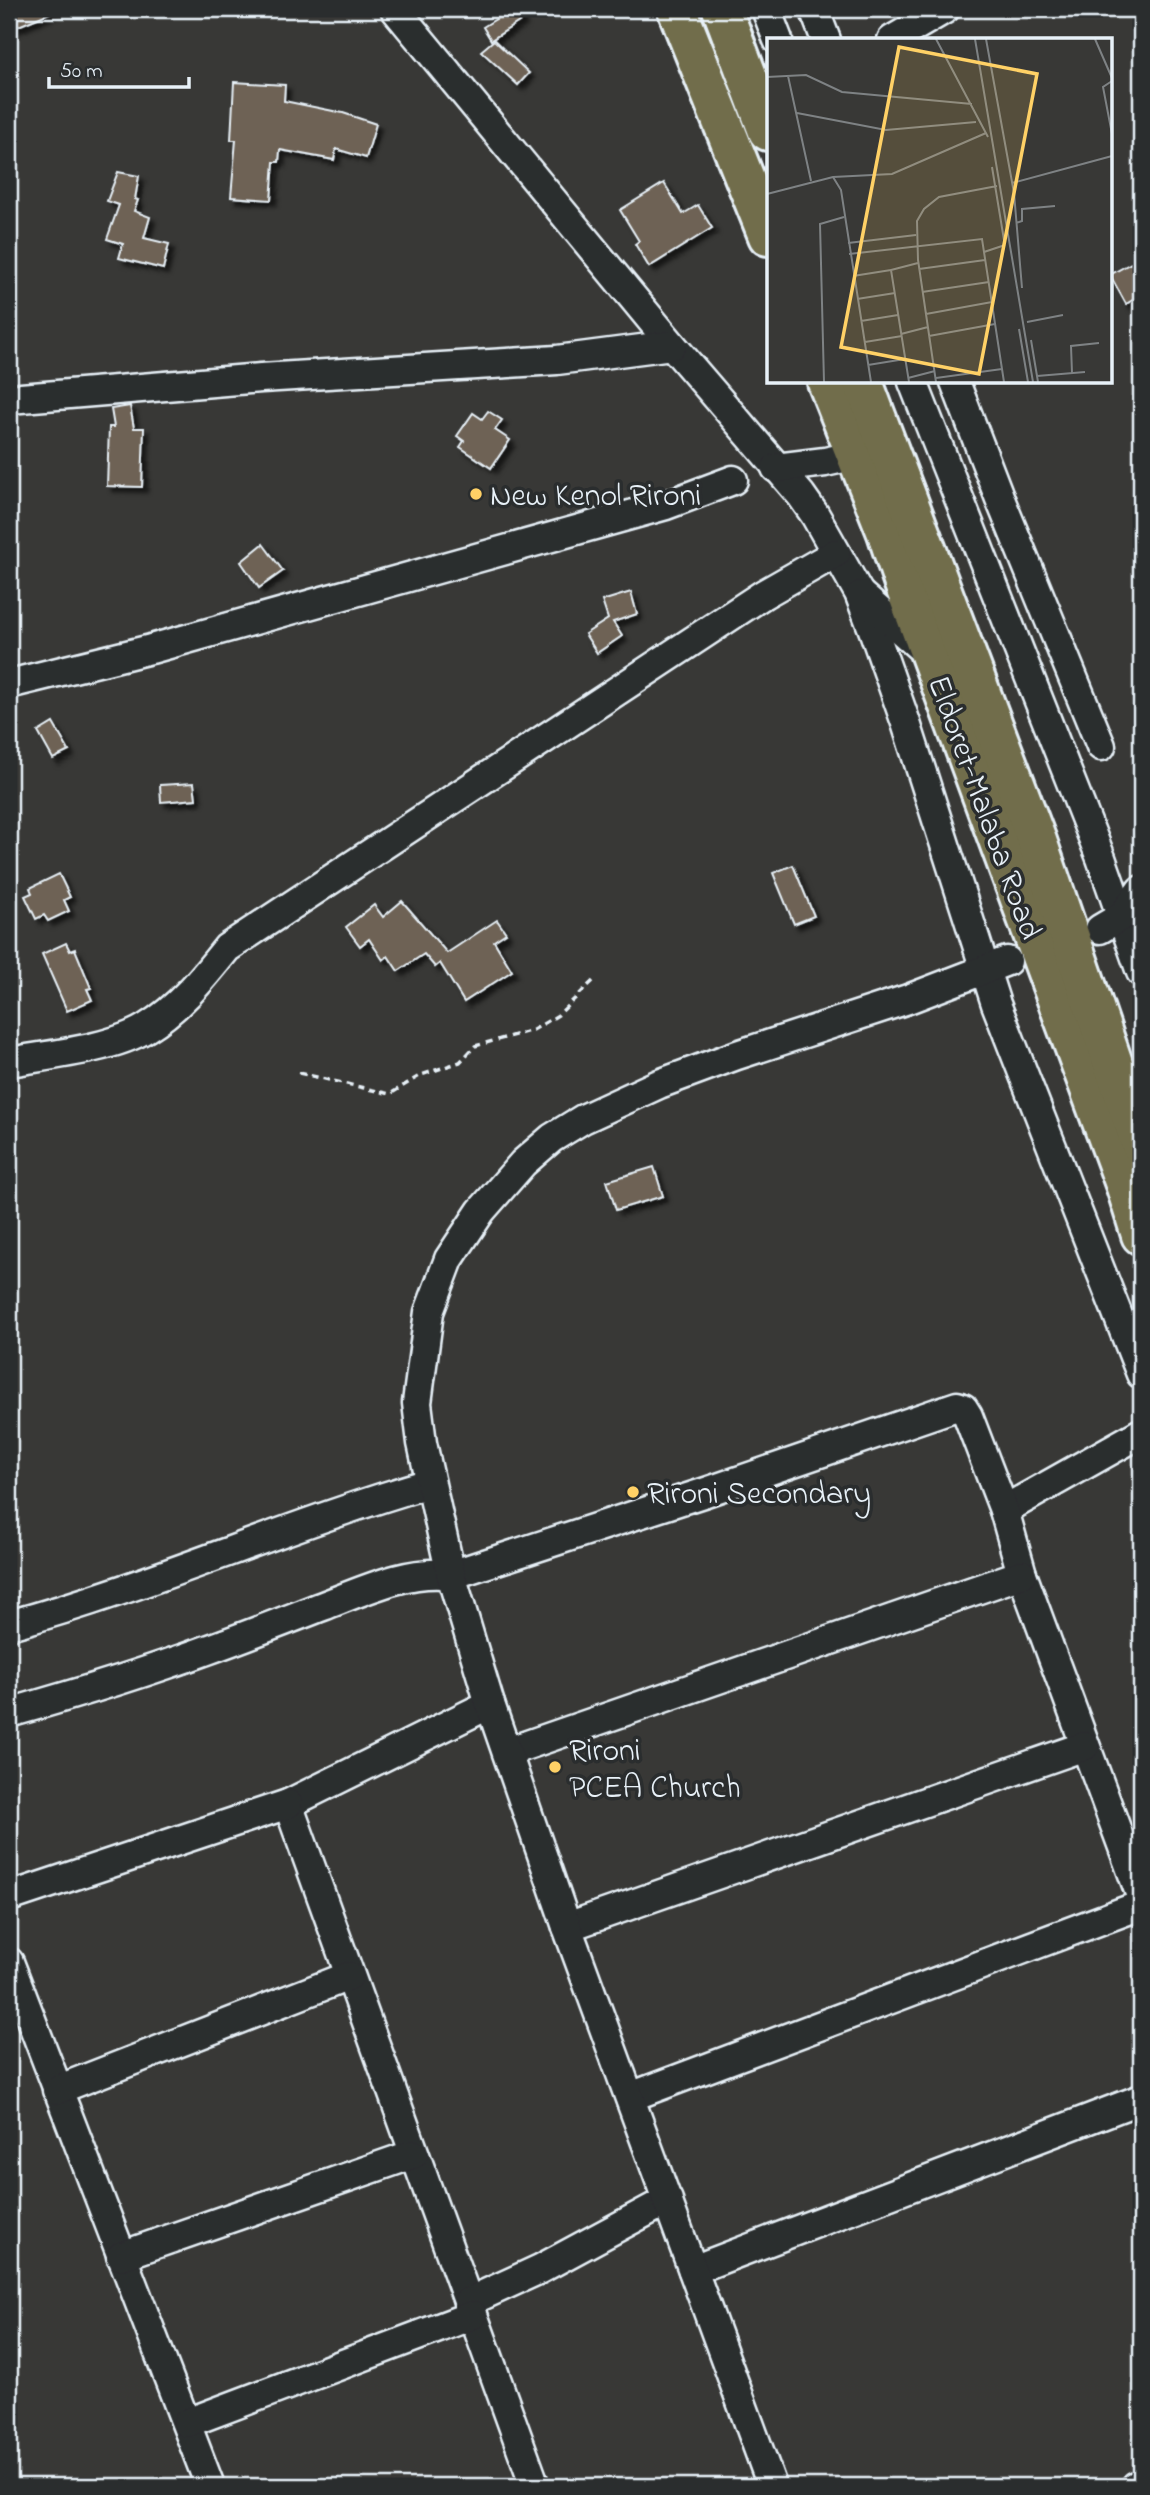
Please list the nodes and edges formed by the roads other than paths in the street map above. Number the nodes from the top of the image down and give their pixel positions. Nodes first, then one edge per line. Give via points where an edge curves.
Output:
1 (395, 9) edge
2 (677, 9) edge
3 (722, 9) edge
4 (765, 9) edge
5 (814, 9) edge
6 (945, 9) edge
7 (777, 38) edge
8 (825, 38) edge
9 (895, 38) edge
10 (767, 128) edge
11 (767, 234) edge
12 (672, 345) junction
13 (827, 383) edge
14 (863, 383) edge
15 (913, 383) edge
16 (955, 383) edge
17 (9, 399) edge
18 (857, 455) junction
19 (776, 468) junction
20 (733, 480) dead end
21 (836, 553) junction
22 (859, 593) junction
23 (930, 656) junction
24 (9, 684) edge
25 (1101, 746) dead end
26 (1141, 890) edge
27 (1111, 922) junction
28 (996, 966) junction
29 (1141, 972) edge
30 (9, 1062) edge
31 (1141, 1145) edge
32 (1141, 1235) edge
33 (1141, 1374) edge
34 (1141, 1433) edge
35 (430, 1483) junction
36 (1004, 1510) junction
37 (1023, 1574) junction
38 (451, 1575) junction
39 (9, 1625) edge
40 (490, 1704) junction
41 (9, 1713) edge
42 (1085, 1746) junction
43 (507, 1752) junction
44 (288, 1804) junction
45 (1141, 1896) edge
46 (9, 1897) edge
47 (1141, 1905) edge
48 (567, 1927) junction
49 (9, 1962) edge
50 (349, 1976) junction
51 (57, 2090) junction
52 (630, 2097) junction
53 (1141, 2099) edge
54 (414, 2154) junction
55 (668, 2200) junction
56 (121, 2256) junction
57 (693, 2270) junction
58 (471, 2308) junction
59 (187, 2423) junction
60 (210, 2486) edge
61 (535, 2486) edge
62 (772, 2486) edge

1 - 12 street
2 - 11 highway
3 - 10 highway
4 - 7 street
5 - 8 street
6 - 9 street
12 - 17 street via 557,360
12 - 19 street
13 - 18 highway, Eldoret-Malaba Road
14 - 31 highway, Eldoret-Malaba Road via 1037,841
15 - 27 street via 1101,858
16 - 25 street
18 - 19 street
18 - 23 highway, Eldoret-Malaba Road
19 - 21 street via 808,505
20 - 24 street via 666,505 151,649
21 - 22 street
21 - 30 street via 764,594 227,948 176,1006 144,1030 109,1043
22 - 23 street
22 - 28 street
23 - 32 highway, Eldoret-Malaba Road
26 - 27 street
27 - 29 street
28 - 33 street
28 - 35 street via 659,1084 583,1119 523,1163 481,1211 449,1259 429,1312 417,1403
34 - 36 street
35 - 38 street
35 - 39 street via 77,1606
36 - 37 street
36 - 38 street via 968,1416 957,1406
37 - 42 street
37 - 43 street
38 - 40 street
38 - 41 street via 416,1575 369,1588 207,1650
40 - 43 street
40 - 44 street
42 - 45 street
42 - 48 street
43 - 48 street
44 - 46 street
44 - 50 street
47 - 52 street
48 - 52 street
49 - 51 street
50 - 51 street
50 - 54 street
51 - 56 street
52 - 55 street
53 - 57 street
54 - 56 street
54 - 58 street
55 - 57 street
55 - 58 street
56 - 59 street
57 - 62 street
58 - 59 street
58 - 61 street
59 - 60 street

